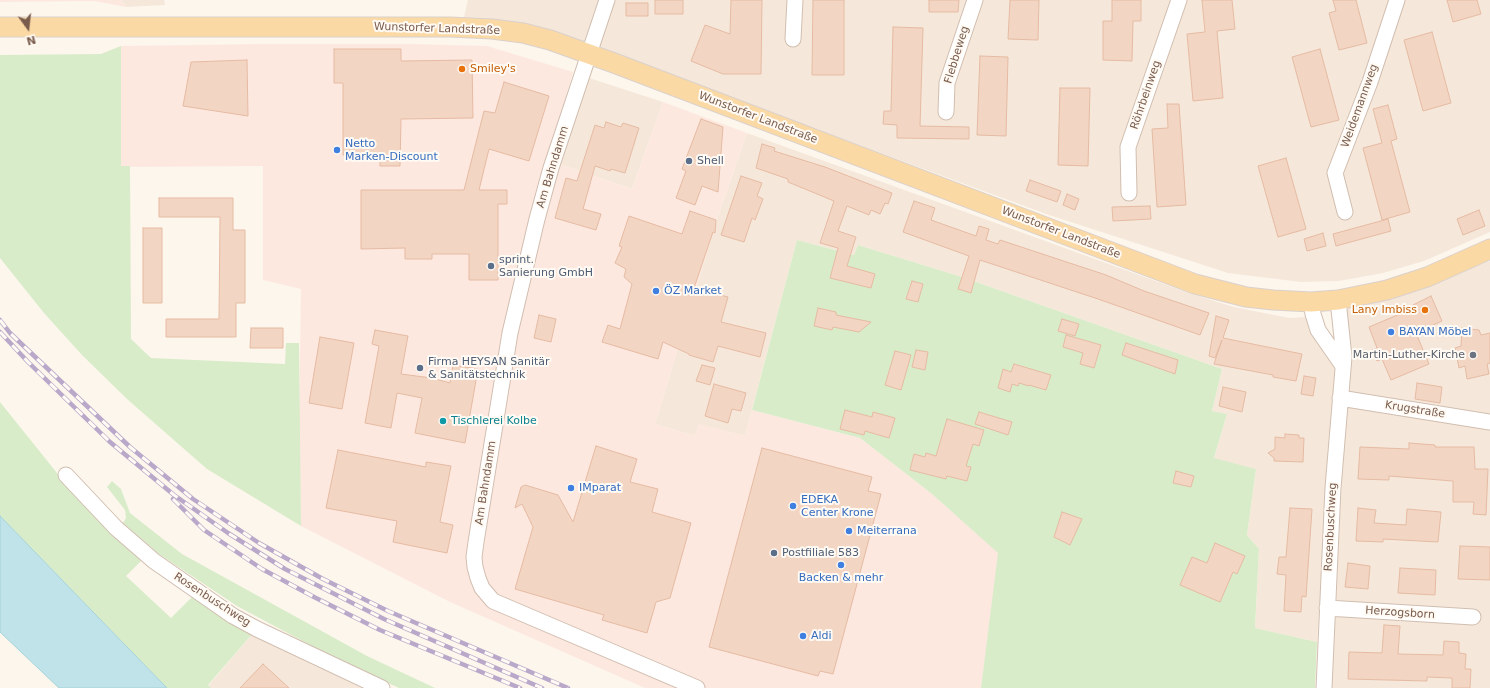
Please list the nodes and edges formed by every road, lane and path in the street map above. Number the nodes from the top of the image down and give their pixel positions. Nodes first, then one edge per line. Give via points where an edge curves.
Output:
1 (607, 0) edge
2 (795, 0) edge
3 (975, 0) edge
4 (1179, 0) edge
5 (1397, 0) edge
6 (0, 27) edge
7 (793, 39) dead end
8 (589, 54) junction
9 (946, 112) dead end
10 (1129, 193) dead end
11 (1345, 212) dead end
12 (1490, 249) edge
13 (1338, 300) junction
14 (1311, 302) junction
15 (1343, 366) junction
16 (1340, 398) junction
17 (1490, 422) edge
18 (66, 475) dead end
19 (1327, 608) junction
20 (1473, 617) dead end
21 (382, 688) edge
22 (697, 688) edge
23 (1324, 688) edge

1 - 8 street, Am Bahndamm
2 - 7 street
3 - 9 street, Flebbeweg via 947,82
4 - 10 street, Röhrbeinweg via 1128,147
5 - 11 street, Weidemannweg via 1370,82 1335,173
6 - 8 main road, Wunstorfer Landstraße via 370,26 492,29 523,33
8 - 14 main road, Wunstorfer Landstraße via 1195,284 1246,297
8 - 22 street, Am Bahndamm via 551,168 510,333 476,542 475,567 482,588 493,601
12 - 13 main road, Wunstorfer Landstraße via 1427,277 1387,290
13 - 14 main road, Wunstorfer Landstraße
13 - 15 street, Rosenbuschweg
14 - 15 street via 1318,330
15 - 16 street, Rosenbuschweg
16 - 17 street, Krugstraße
16 - 19 street, Rosenbuschweg
18 - 21 street, Rosenbuschweg via 116,528 154,561 234,616
19 - 20 street, Herzogsborn
19 - 23 street, Rosenbuschweg

